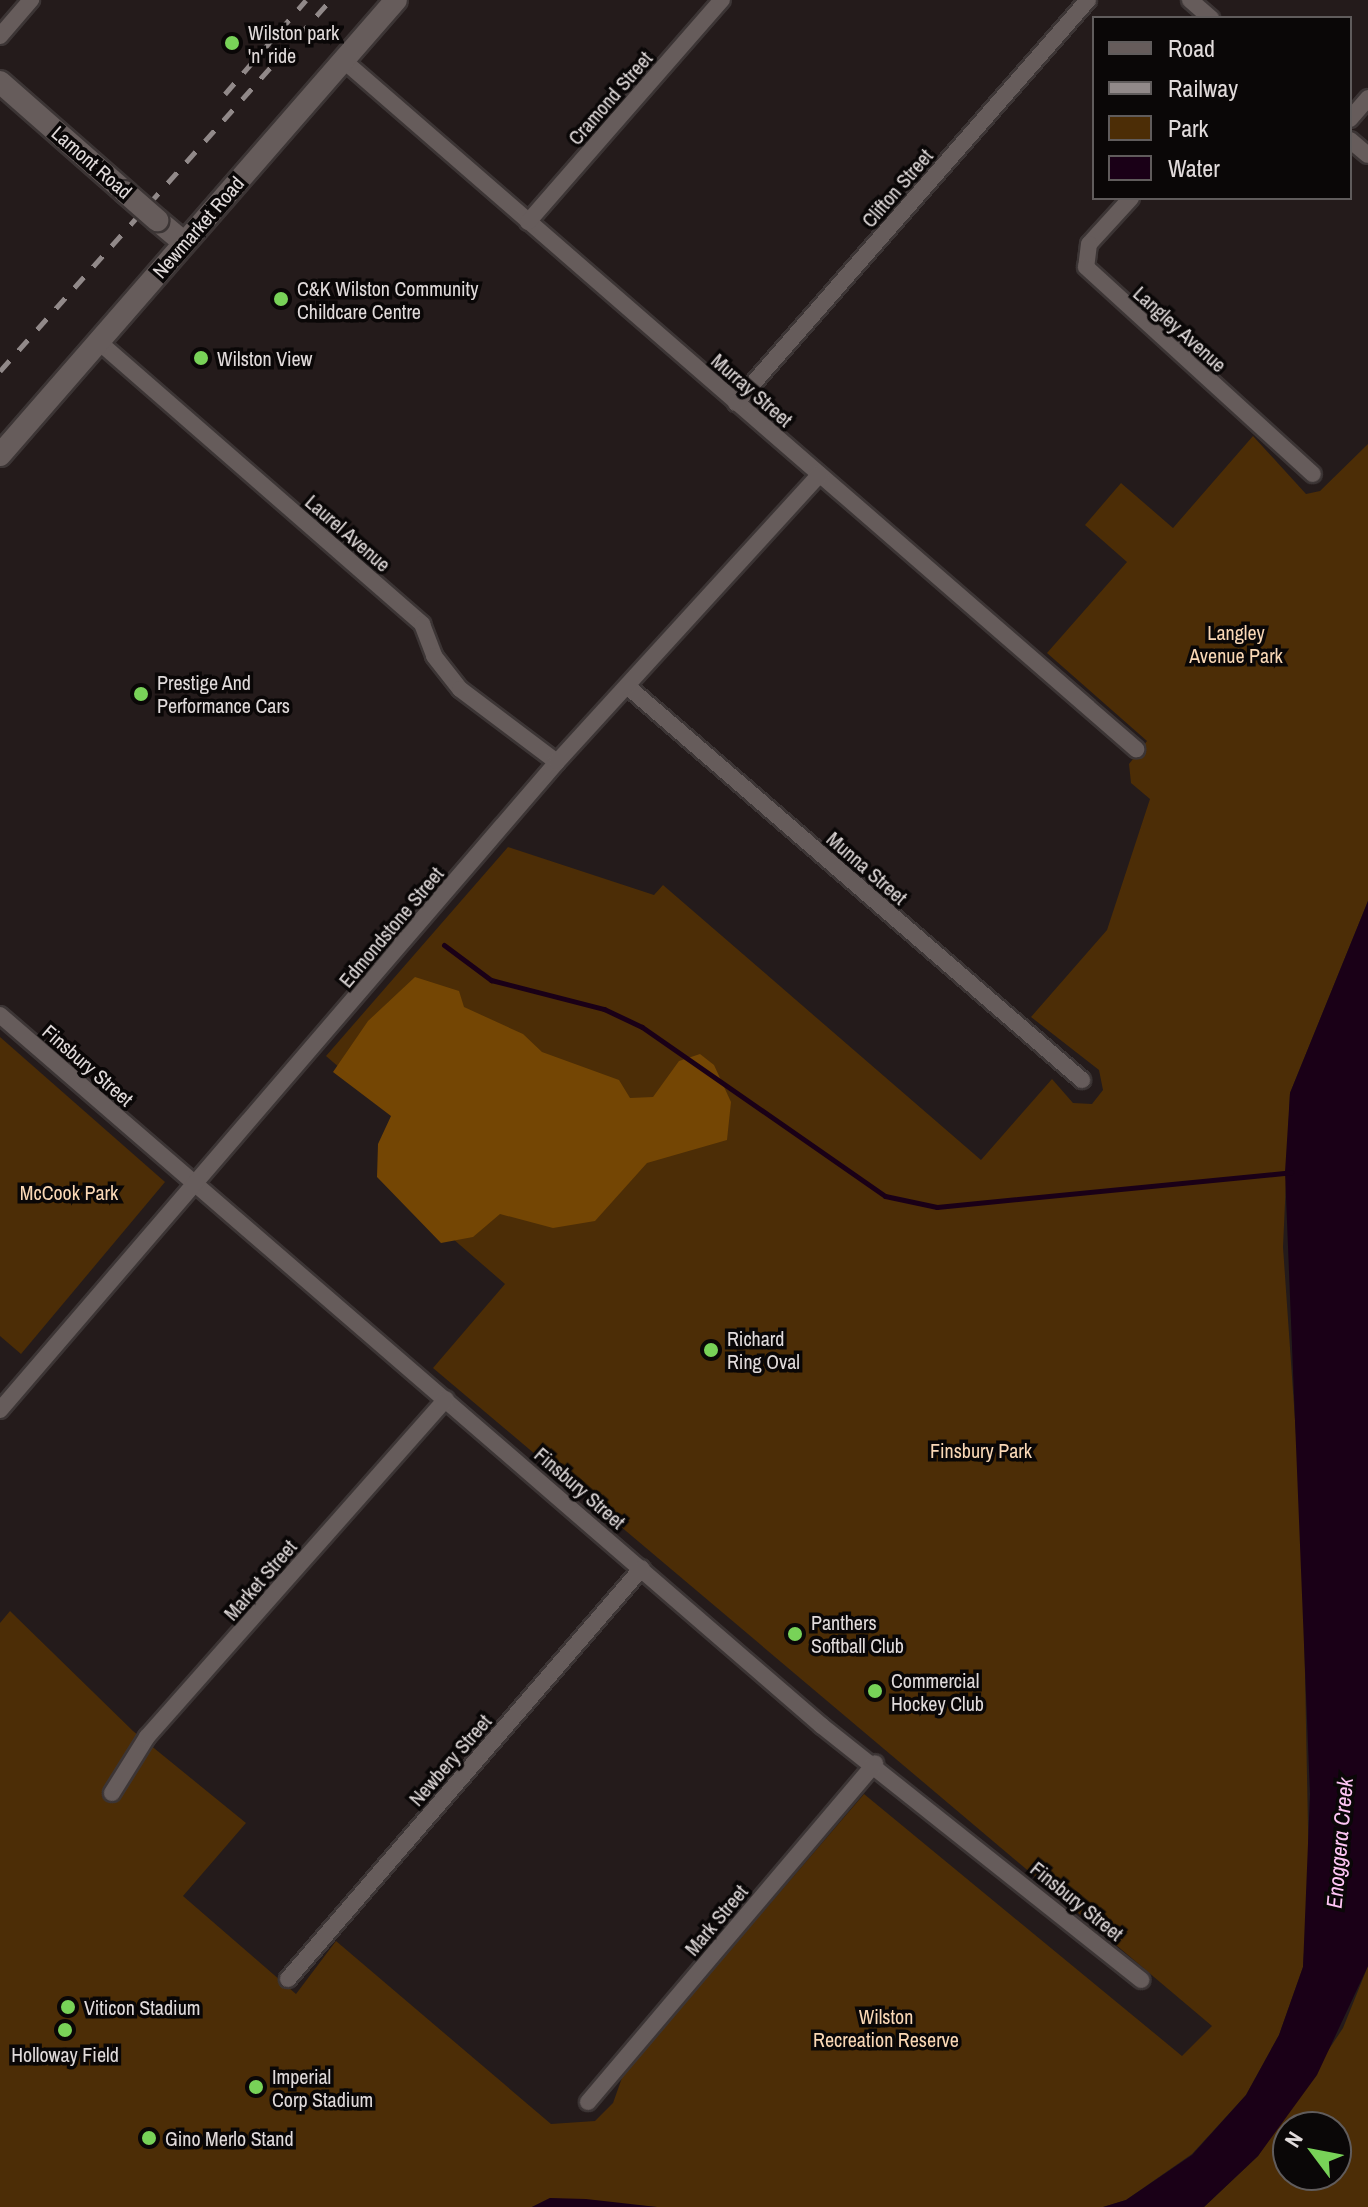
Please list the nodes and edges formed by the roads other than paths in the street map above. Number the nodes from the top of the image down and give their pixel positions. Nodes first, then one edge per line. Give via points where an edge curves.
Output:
1 (31, 0) edge
2 (396, 0) edge
3 (722, 0) edge
4 (1088, 0) edge
5 (1190, 0) edge
6 (1209, 16) edge
7 (0, 36) edge
8 (343, 60) junction
9 (0, 82) edge
10 (1368, 98) edge
11 (1352, 117) edge
12 (1352, 142) edge
13 (1368, 155) edge
14 (1129, 200) edge
15 (528, 222) junction
16 (184, 243) junction
17 (99, 342) junction
18 (736, 403) junction
19 (0, 455) edge
20 (1313, 474) dead end
21 (819, 475) junction
22 (627, 686) junction
23 (1136, 749) dead end
24 (557, 762) junction
25 (0, 1015) edge
26 (1082, 1080) dead end
27 (193, 1182) junction
28 (446, 1399) junction
29 (0, 1410) edge
30 (642, 1568) junction
31 (875, 1763) junction
32 (112, 1793) dead end
33 (288, 1979) dead end
34 (1141, 1980) dead end
35 (588, 2102) dead end

1 - 7 street
2 - 8 main road, Newmarket Road
3 - 15 street, Cramond Street
4 - 18 street, Clifton Street
5 - 6 street
8 - 15 street, Murray Street
8 - 16 main road, Newmarket Road
9 - 16 main road, Lamont Road, bridge
10 - 11 street
12 - 13 street
14 - 20 street, Langley Avenue via 1089,244 1086,267
15 - 18 street, Murray Street
16 - 17 main road, Newmarket Road
17 - 19 main road, Newmarket Road
17 - 24 street, Laurel Avenue via 422,624 434,656 460,689
18 - 21 street, Murray Street
21 - 22 street, Edmondstone Street
21 - 23 street, Murray Street
22 - 24 street, Edmondstone Street
22 - 26 street, Munna Street
24 - 27 street, Edmondstone Street
25 - 27 street, Finsbury Street
27 - 28 street, Finsbury Street
27 - 29 street, Edmondstone Street
28 - 30 street, Finsbury Street
28 - 32 street, Market Street via 147,1737
30 - 31 street, Finsbury Street via 822,1726
30 - 33 street, Newbery Street
31 - 34 street, Finsbury Street
31 - 35 street, Mark Street

